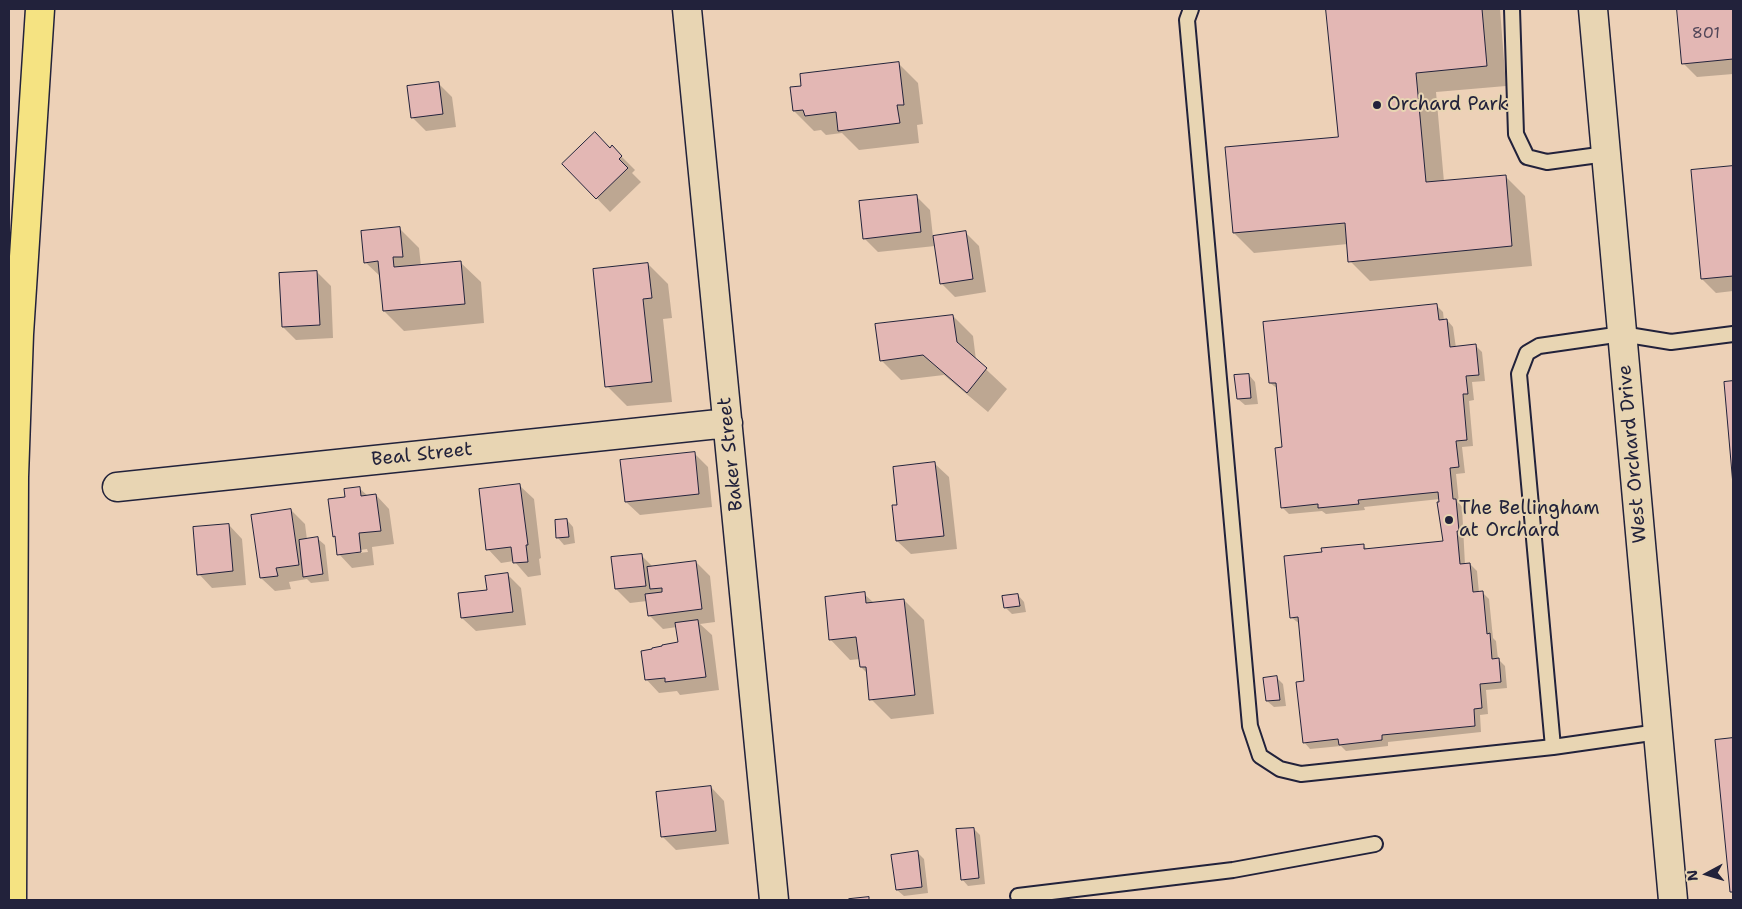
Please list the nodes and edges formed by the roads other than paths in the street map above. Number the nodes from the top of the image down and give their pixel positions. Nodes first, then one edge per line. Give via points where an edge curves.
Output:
1 (40, 9) edge
2 (687, 9) edge
3 (1191, 9) edge
4 (1512, 9) edge
5 (1593, 9) edge
6 (1606, 154) junction
7 (1622, 334) junction
8 (1733, 334) edge
9 (728, 423) junction
10 (117, 486) dead end
11 (1658, 732) junction
12 (1553, 746) junction
13 (1375, 844) dead end
14 (1018, 896) dead end
15 (12, 900) edge
16 (774, 900) edge
17 (1673, 900) edge

1 - 15 highway via 14,468
2 - 9 street, Baker Street
3 - 12 lane via 1187,20 1250,726 1260,756 1280,769 1301,774
4 - 6 lane via 1516,134 1527,157 1547,162
5 - 6 street, West Orchard Drive
6 - 7 street, West Orchard Drive
7 - 8 lane via 1671,342
7 - 11 street, West Orchard Drive
7 - 12 lane via 1539,346 1526,353 1519,374
9 - 10 street, Beal Street
9 - 16 street, Baker Street
11 - 12 lane
11 - 17 street, West Orchard Drive
13 - 14 lane via 1233,870

